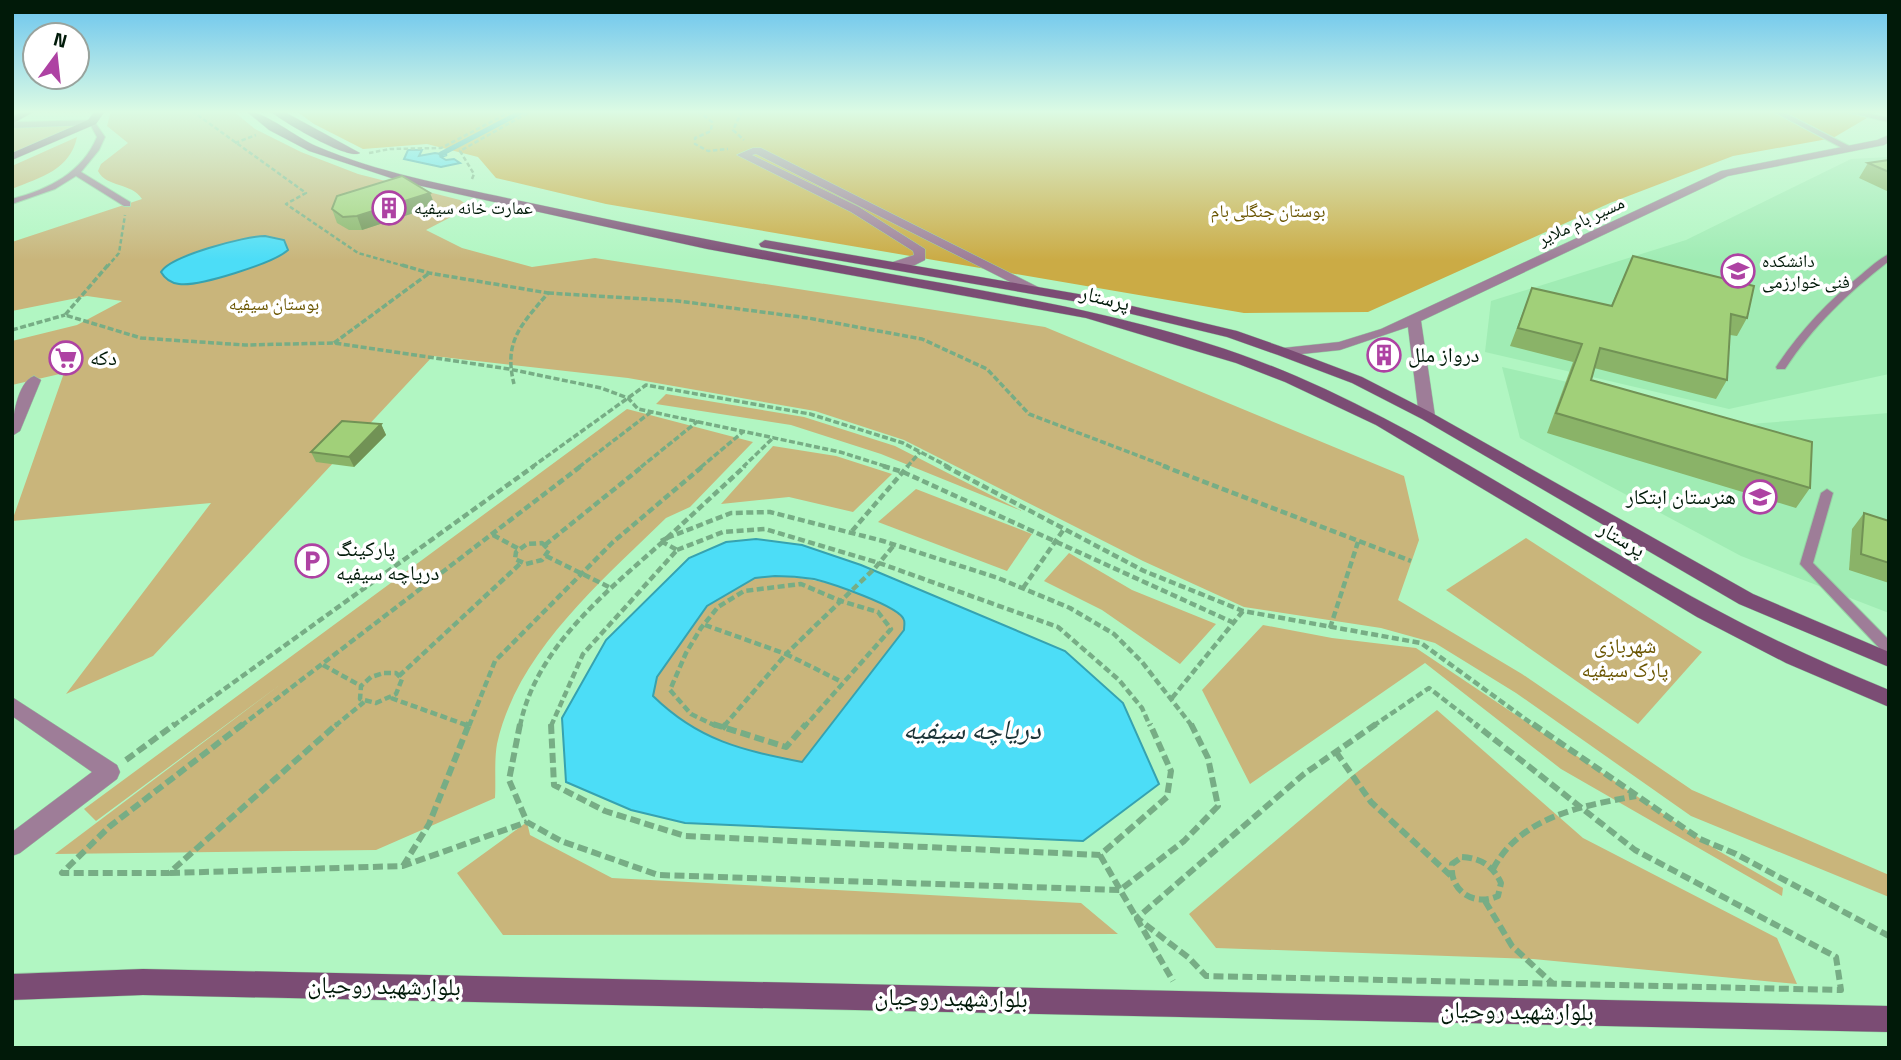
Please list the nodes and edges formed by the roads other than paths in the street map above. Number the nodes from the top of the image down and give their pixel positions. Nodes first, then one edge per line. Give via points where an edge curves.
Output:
1 (87, 160) edge
2 (348, 160) edge
3 (380, 160) edge
4 (754, 160) edge
5 (778, 160) edge
6 (1790, 160) edge
7 (76, 172) junction
8 (12, 202) edge
9 (127, 204) road end
10 (1889, 257) edge
11 (894, 266) junction
12 (1035, 289) junction
13 (1414, 320) junction
14 (1283, 352) junction
15 (1781, 367) dead end
16 (34, 380) dead end
17 (1427, 416) junction
18 (12, 431) edge
19 (1827, 493) dead end
20 (1889, 649) edge
21 (1889, 660) edge
22 (1889, 699) edge
23 (12, 705) edge
24 (12, 846) edge
25 (12, 987) edge
26 (1889, 1019) edge

1 - 7 lane
2 - 22 main road, پرستار via 407,180 732,250 1088,314 1241,360 1381,422 1704,612 1793,658
3 - 11 main road, پرستار via 724,237
4 - 11 street via 799,180 919,249 921,257
5 - 12 street
6 - 13 street, مسیر بام ملایر via 1724,173
7 - 8 lane
7 - 9 lane
10 - 15 lane via 1830,303 1800,336
11 - 12 main road, پرستار
12 - 14 main road, پرستار via 1148,312
13 - 14 street, مسیر بام ملایر via 1340,346
13 - 17 street
14 - 17 main road, پرستار via 1357,380
16 - 18 street
17 - 21 main road, پرستار via 1746,599
19 - 20 lane via 1806,564
23 - 24 street via 109,772
25 - 26 main road, بلوارشهید روحیان via 143,982

